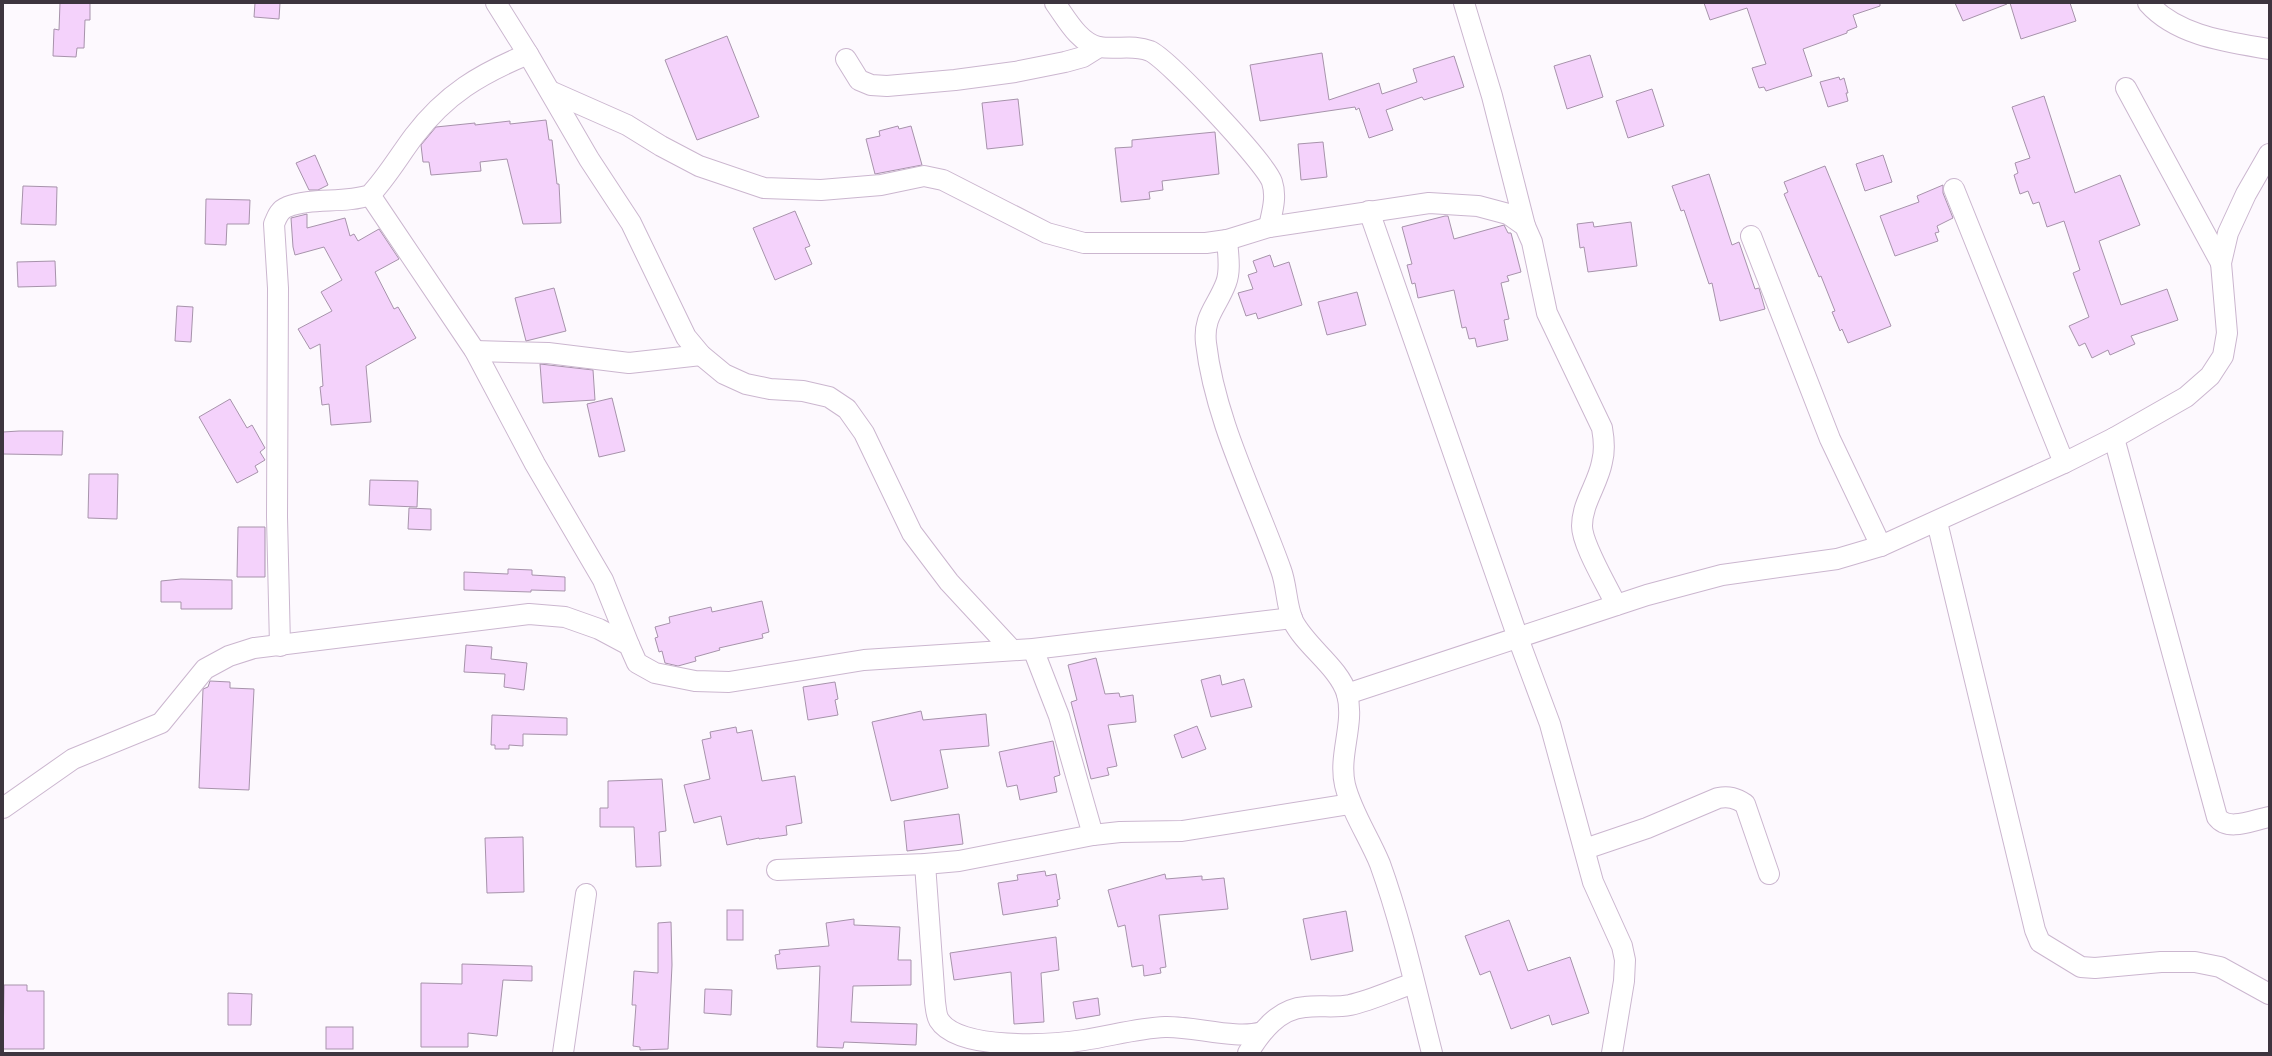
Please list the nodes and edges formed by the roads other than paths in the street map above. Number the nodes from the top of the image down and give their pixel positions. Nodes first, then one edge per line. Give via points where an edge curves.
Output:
1 (496, 3) edge
2 (1054, 3) edge
3 (1464, 3) edge
4 (2148, 3) edge
5 (1099, 47) junction
6 (2269, 49) edge
7 (528, 54) junction
8 (846, 60) dead end
9 (2126, 88) dead end
10 (550, 90) junction
11 (2269, 154) edge
12 (1954, 189) dead end
13 (370, 195) junction
14 (1369, 211) junction
15 (1525, 226) junction
16 (1269, 227) junction
17 (1751, 236) dead end
18 (1227, 240) junction
19 (2221, 264) junction
20 (475, 351) junction
21 (701, 355) junction
22 (2114, 438) junction
23 (2064, 463) junction
24 (1937, 522) junction
25 (1881, 546) junction
26 (1616, 605) junction
27 (1292, 618) junction
28 (1518, 638) junction
29 (629, 645) junction
30 (280, 646) junction
31 (1033, 649) junction
32 (1012, 650) junction
33 (1347, 694) junction
34 (1350, 804) junction
35 (3, 808) edge
36 (2269, 817) edge
37 (1093, 835) junction
38 (1585, 849) junction
39 (925, 864) junction
40 (777, 870) dead end
41 (1769, 874) dead end
42 (586, 894) dead end
43 (1414, 983) junction
44 (2269, 994) edge
45 (1262, 1032) junction
46 (1019, 1049) edge
47 (563, 1053) edge
48 (1248, 1053) edge
49 (1432, 1053) edge
50 (1612, 1053) edge

1 - 7 street
2 - 5 street via 1086,41
3 - 15 street via 1492,96
4 - 6 street via 2159,15 2182,27 2224,41
5 - 8 street via 1083,57 1036,68 955,80 887,86 860,80
5 - 16 street via 1134,46 1151,52 1169,65 1229,128 1272,181 1275,195
7 - 10 street
7 - 13 street via 490,70 459,89 414,135
9 - 19 street
10 - 18 street via 627,125 699,166 764,188 821,190 881,185 924,176 943,180 1047,233 1084,243 1198,244
10 - 21 street via 589,159 631,223 686,337
11 - 19 street via 2228,233
12 - 23 street
13 - 20 street
13 - 30 street via 358,199 286,207 274,224 278,288 277,517
14 - 15 street via 1429,203 1478,206 1508,214
14 - 16 street
14 - 28 street
15 - 26 street via 1532,242 1548,313 1602,428 1602,462 1584,511 1582,527 1586,542
16 - 18 street
17 - 25 street via 1830,439
18 - 27 street via 1229,265 1226,282 1204,328 1206,346 1229,437 1282,573
19 - 22 street via 2227,333 2223,356 2210,376 2186,397
20 - 21 street via 548,354 629,363
20 - 29 street via 535,464 603,580
21 - 32 street via 724,374 746,384 829,396 847,409 864,432 912,533 949,582
22 - 23 street
22 - 36 street via 2217,817 2221,823 2229,825
23 - 24 street
24 - 25 street
24 - 44 street via 2040,942 2081,967 2195,962 2220,968
25 - 26 street via 1836,559 1722,575
26 - 28 street
27 - 31 street
27 - 33 street via 1301,635 1340,680
28 - 33 street
28 - 38 street via 1550,724
29 - 30 street via 599,629 565,617 529,614
29 - 32 street via 637,663 655,673 695,681 729,682 864,660
30 - 35 street via 254,648 229,656 205,669 161,723 73,759
31 - 32 street
31 - 37 street via 1059,716
33 - 34 street via 1349,714 1342,765
34 - 37 street via 1182,831
34 - 43 street via 1379,862 1397,916
37 - 39 street via 959,861
38 - 41 street via 1647,828 1727,796 1737,798 1745,804
38 - 50 street via 1593,882 1622,946 1625,960
39 - 40 street
39 - 46 street via 938,1019 945,1028 956,1034
42 - 47 street
43 - 45 street via 1352,1004 1292,1008 1281,1014
43 - 49 street
45 - 46 street via 1244,1034 1167,1027
45 - 48 street

